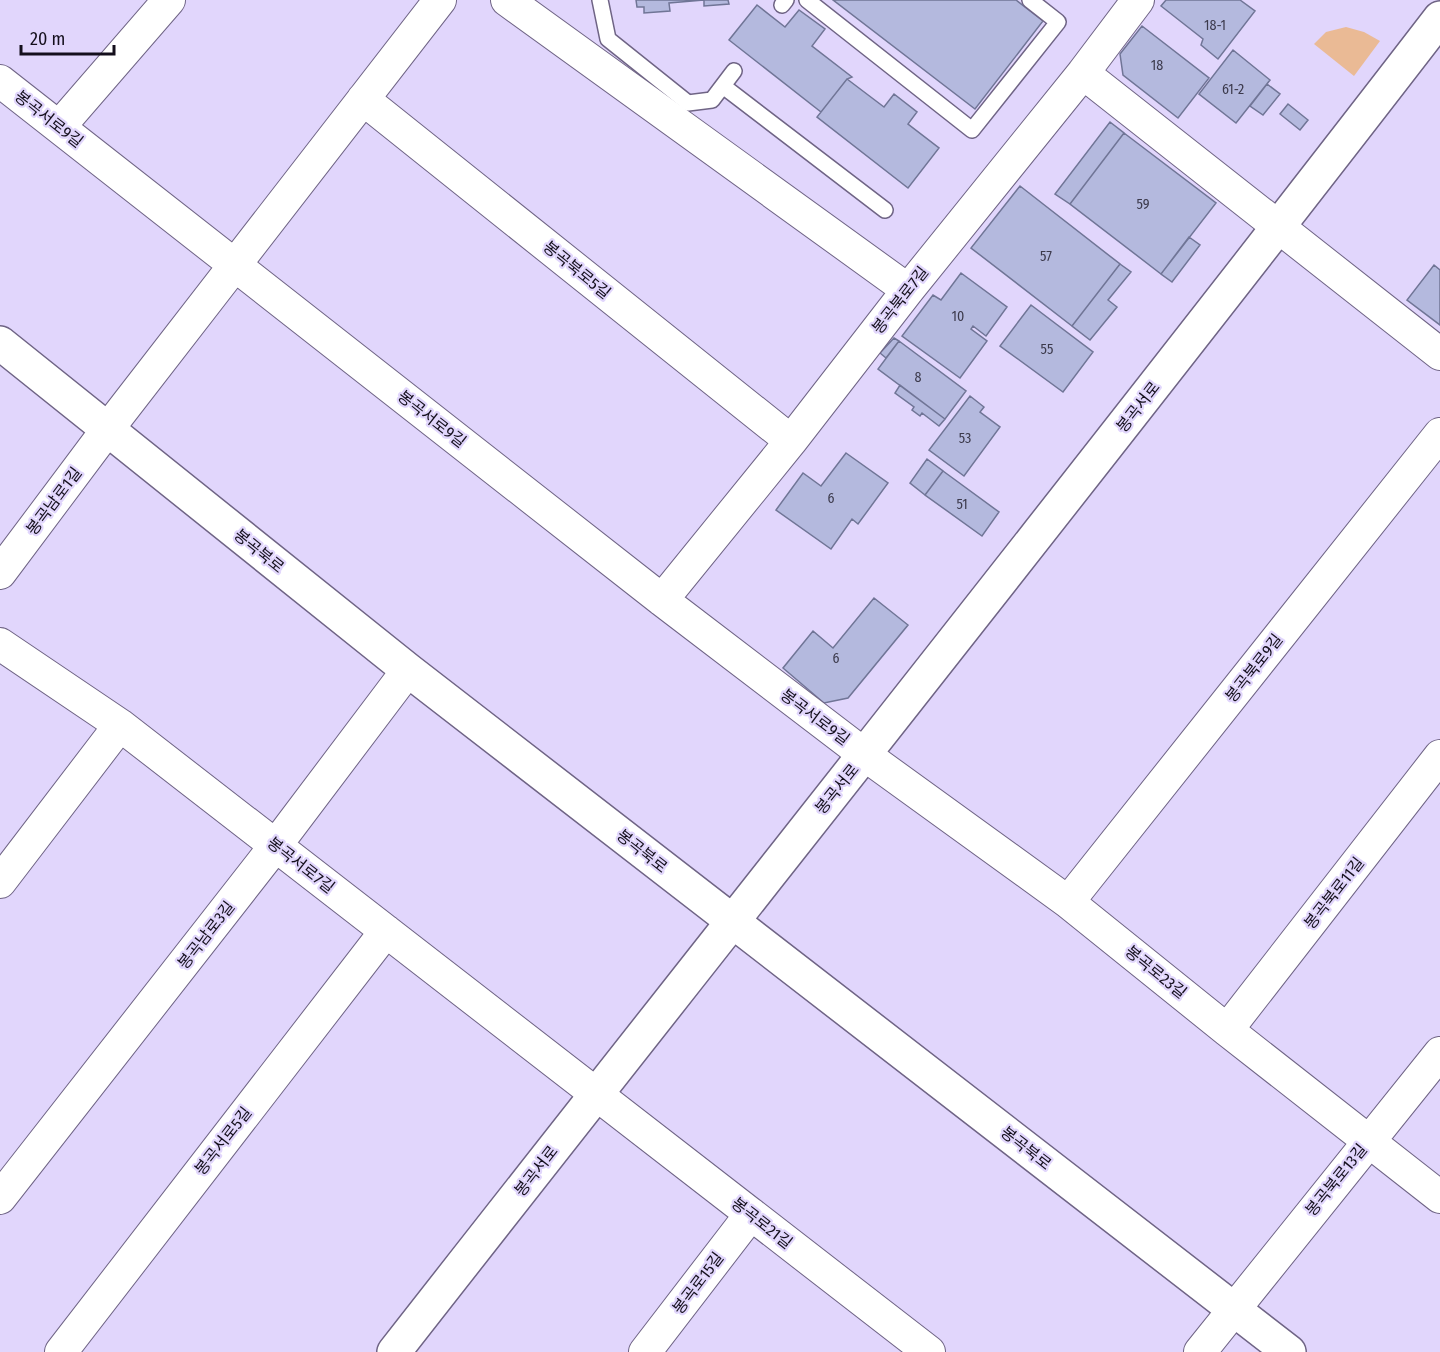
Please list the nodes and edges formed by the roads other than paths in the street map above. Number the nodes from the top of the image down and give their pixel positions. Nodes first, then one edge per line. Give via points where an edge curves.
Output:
1 (169, 0) edge
2 (440, 0) edge
3 (507, 0) edge
4 (600, 0) edge
5 (807, 0) edge
6 (1030, 0) edge
7 (1137, 0) edge
8 (1440, 18) edge
9 (734, 71) dead end
10 (1083, 73) junction
11 (0, 81) edge
12 (723, 86) junction
13 (363, 99) junction
14 (59, 127) junction
15 (885, 210) dead end
16 (1280, 226) junction
17 (235, 265) junction
18 (908, 290) junction
19 (0, 344) edge
20 (1440, 354) edge
21 (107, 430) junction
22 (1440, 434) edge
23 (791, 441) junction
24 (0, 573) edge
25 (662, 600) junction
26 (0, 644) edge
27 (408, 670) junction
28 (120, 724) junction
29 (865, 755) junction
30 (1440, 756) edge
31 (276, 845) junction
32 (0, 882) edge
33 (1068, 902) junction
34 (732, 920) junction
35 (386, 931) junction
36 (1227, 1030) junction
37 (1440, 1053) edge
38 (596, 1094) junction
39 (1368, 1141) junction
40 (0, 1197) edge
41 (1440, 1197) edge
42 (751, 1214) junction
43 (1233, 1309) junction
44 (61, 1352) edge
45 (394, 1352) edge
46 (645, 1352) edge
47 (929, 1352) edge
48 (1200, 1352) edge
49 (1289, 1352) edge

1 - 14 street
2 - 13 street
3 - 18 street
4 - 12 lane via 608,39 688,103 712,100
5 - 6 lane via 972,130 1059,22
7 - 10 street, 봉곡북로7길
8 - 16 street, 봉곡서로
9 - 12 lane
10 - 16 street
10 - 18 street, 봉곡북로7길
11 - 14 street, 봉곡서로9길
12 - 15 lane
13 - 17 street
13 - 23 street, 봉곡북로5길
14 - 17 street, 봉곡서로9길
16 - 20 street
16 - 29 street, 봉곡서로
17 - 21 street
17 - 25 street, 봉곡서로9길
18 - 23 street, 봉곡북로7길
19 - 21 street, 봉곡북로
21 - 24 street, 봉곡남로1길
21 - 27 street, 봉곡북로
22 - 33 street, 봉곡북로9길
23 - 25 street, 봉곡북로7길
25 - 29 street, 봉곡서로9길
26 - 28 street, 봉곡서로7길
27 - 31 street, 봉곡남로3길
27 - 34 street, 봉곡북로
28 - 31 street, 봉곡서로7길
28 - 32 street
29 - 33 street, 봉곡로23길
29 - 34 street, 봉곡서로
30 - 36 street, 봉곡북로11길
31 - 35 street, 봉곡서로7길
31 - 40 street, 봉곡남로3길
33 - 36 street, 봉곡로23길
34 - 38 street, 봉곡서로
34 - 43 street, 봉곡북로
35 - 38 street, 봉곡서로7길
35 - 44 street, 봉곡서로5길
36 - 39 street, 봉곡로23길
37 - 39 street, 봉곡북로13길
38 - 42 street, 봉곡로21길
38 - 45 street, 봉곡서로
39 - 41 street, 봉곡로23길
39 - 43 street, 봉곡북로13길
42 - 46 street, 봉곡로15길
42 - 47 street, 봉곡로21길
43 - 48 street, 봉곡북로13길
43 - 49 street, 봉곡북로

